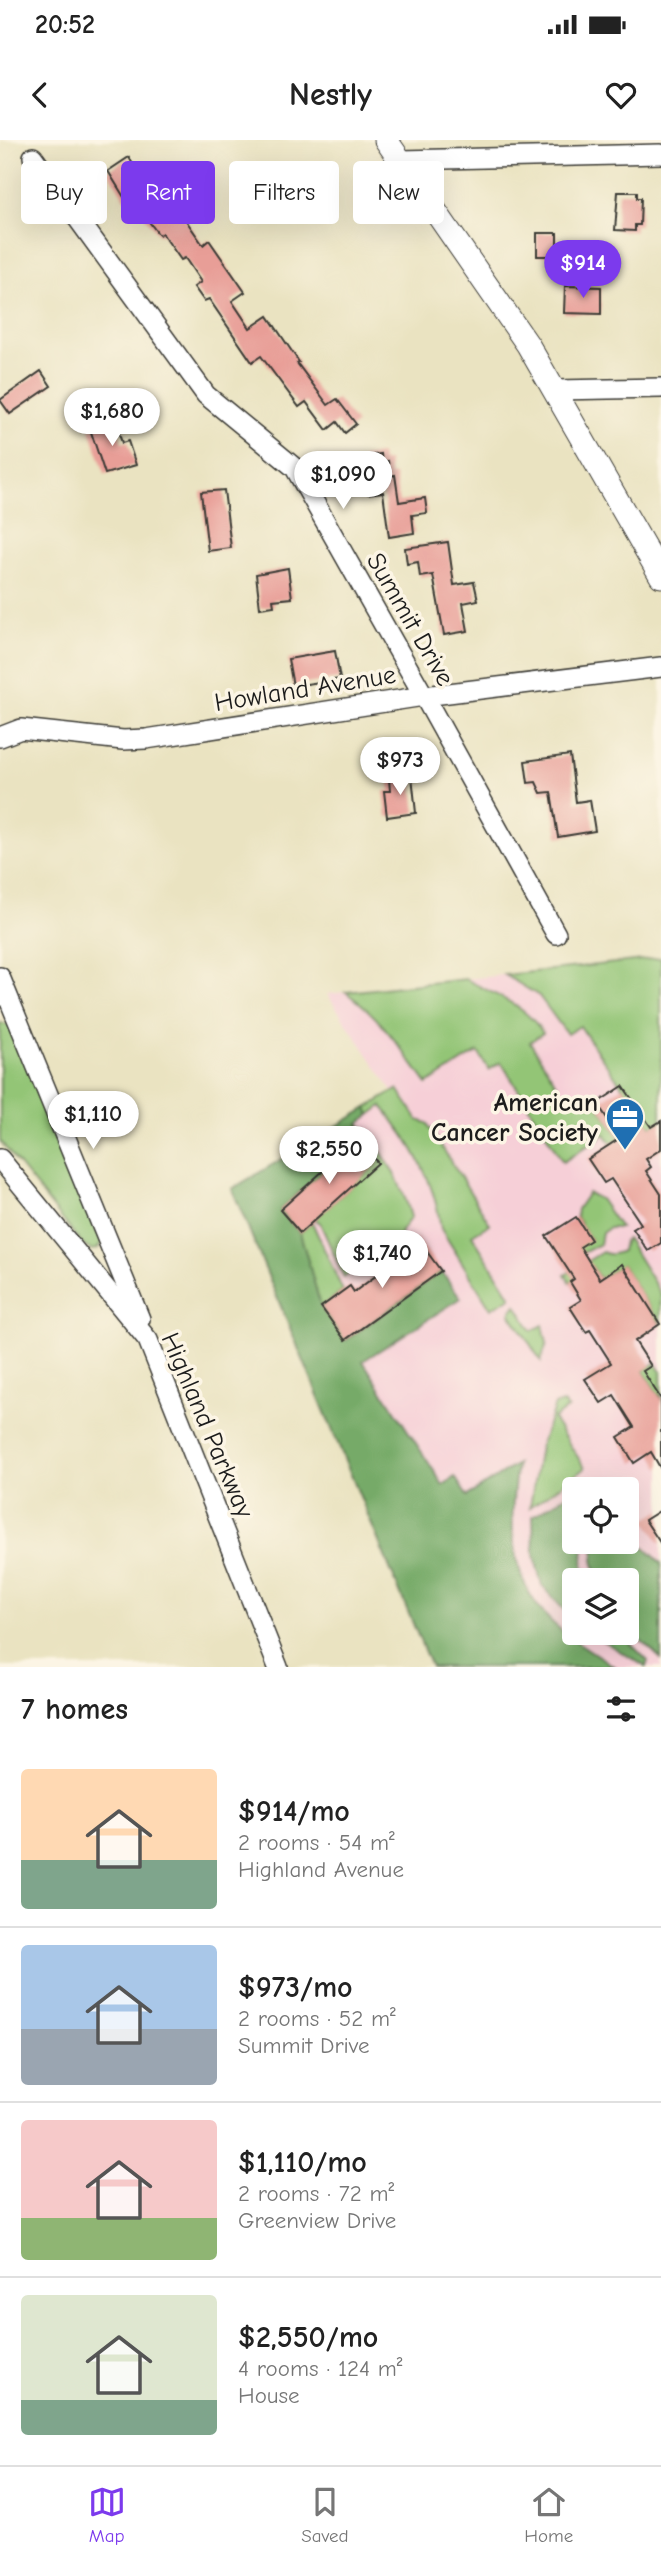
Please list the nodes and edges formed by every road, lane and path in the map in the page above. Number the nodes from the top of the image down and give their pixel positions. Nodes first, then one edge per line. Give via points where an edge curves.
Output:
1 (386, 140) edge
2 (661, 153) edge
3 (33, 157) dead end
4 (401, 160) junction
5 (661, 388) edge
6 (556, 390) junction
7 (661, 576) edge
8 (661, 667) edge
9 (424, 696) junction
10 (0, 737) edge
11 (556, 934) dead end
12 (0, 977) edge
13 (4, 1001) edge
14 (0, 1159) edge
15 (148, 1340) junction
16 (278, 1667) edge

1 - 4 street
2 - 4 street
3 - 9 street, Summit Drive via 206,395 295,468
4 - 6 street
5 - 6 street
6 - 7 street
8 - 9 street, Howland Avenue
9 - 10 street, Howland Avenue via 146,739 21,729
9 - 11 street, Summit Drive
12 - 13 street
13 - 15 street
14 - 15 street, Highland Parkway
15 - 16 street, Highland Parkway

